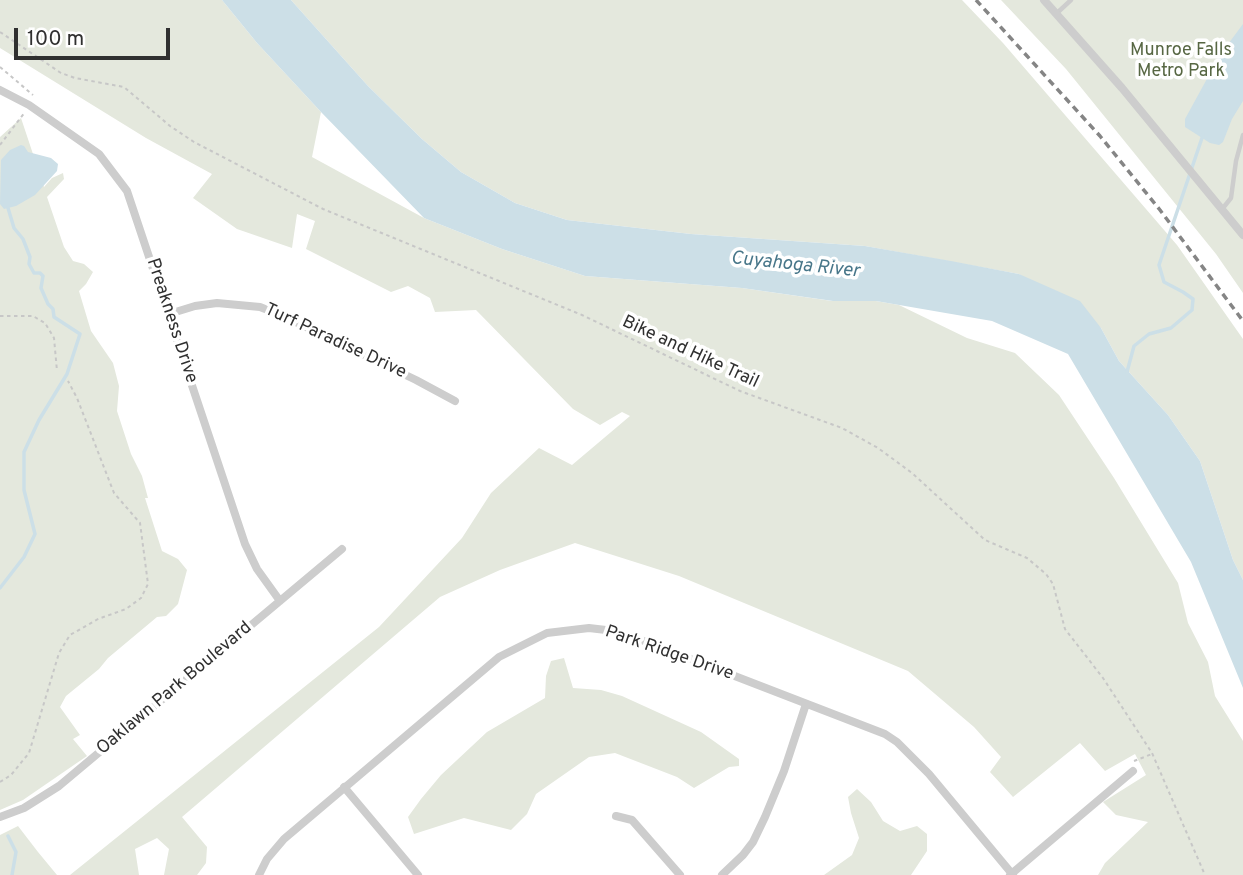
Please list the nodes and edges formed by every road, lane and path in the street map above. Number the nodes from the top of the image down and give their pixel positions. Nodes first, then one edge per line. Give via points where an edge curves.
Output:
1 (1044, 0) edge
2 (1071, 0) edge
3 (1056, 13) junction
4 (0, 32) edge
5 (0, 67) edge
6 (0, 90) edge
7 (29, 105) junction
8 (1243, 135) edge
9 (0, 145) edge
10 (1223, 208) junction
11 (1243, 235) edge
12 (169, 314) junction
13 (0, 316) edge
14 (57, 371) dead end
15 (68, 381) dead end
16 (455, 401) dead end
17 (342, 549) dead end
18 (280, 601) junction
19 (806, 704) junction
20 (1153, 753) junction
21 (1133, 771) joint
22 (0, 782) edge
23 (344, 787) junction
24 (616, 816) dead end
25 (0, 817) edge
26 (259, 875) edge
27 (418, 875) edge
28 (680, 875) edge
29 (722, 875) edge
30 (1012, 875) edge
31 (1205, 875) edge

1 - 3 street
2 - 3 lane
3 - 10 street
4 - 20 path, Bike and Hike Trail via 61,73 124,87 194,142 323,209 582,315 740,391 842,428 878,448 985,540 1027,558 1046,574 1065,629
5 - 7 path via 33,93
6 - 7 street, Preakness Drive
7 - 9 path
7 - 12 street, Preakness Drive via 99,154 122,183
8 - 10 lane via 1231,198
10 - 11 street
12 - 16 street, Turf Paradise Drive via 217,303 260,307
12 - 18 street, Preakness Drive via 245,544
13 - 14 path via 33,316 46,323 54,338
15 - 22 path via 114,493 140,523 148,584 141,598 126,610 70,635 59,653 29,753
17 - 18 street, Oaklawn Park Boulevard
18 - 25 street, Oaklawn Park Boulevard via 59,786
19 - 23 street, Park Ridge Drive via 644,641 606,630 572,628 547,633 499,657
19 - 29 street via 765,817 743,855
19 - 30 street, Park Ridge Drive via 861,723 897,742
20 - 21 path via 1133,762
20 - 31 path, Bike and Hike Trail
21 - 30 street
23 - 26 street, Park Ridge Drive via 284,839
23 - 27 street
24 - 28 street via 632,820

